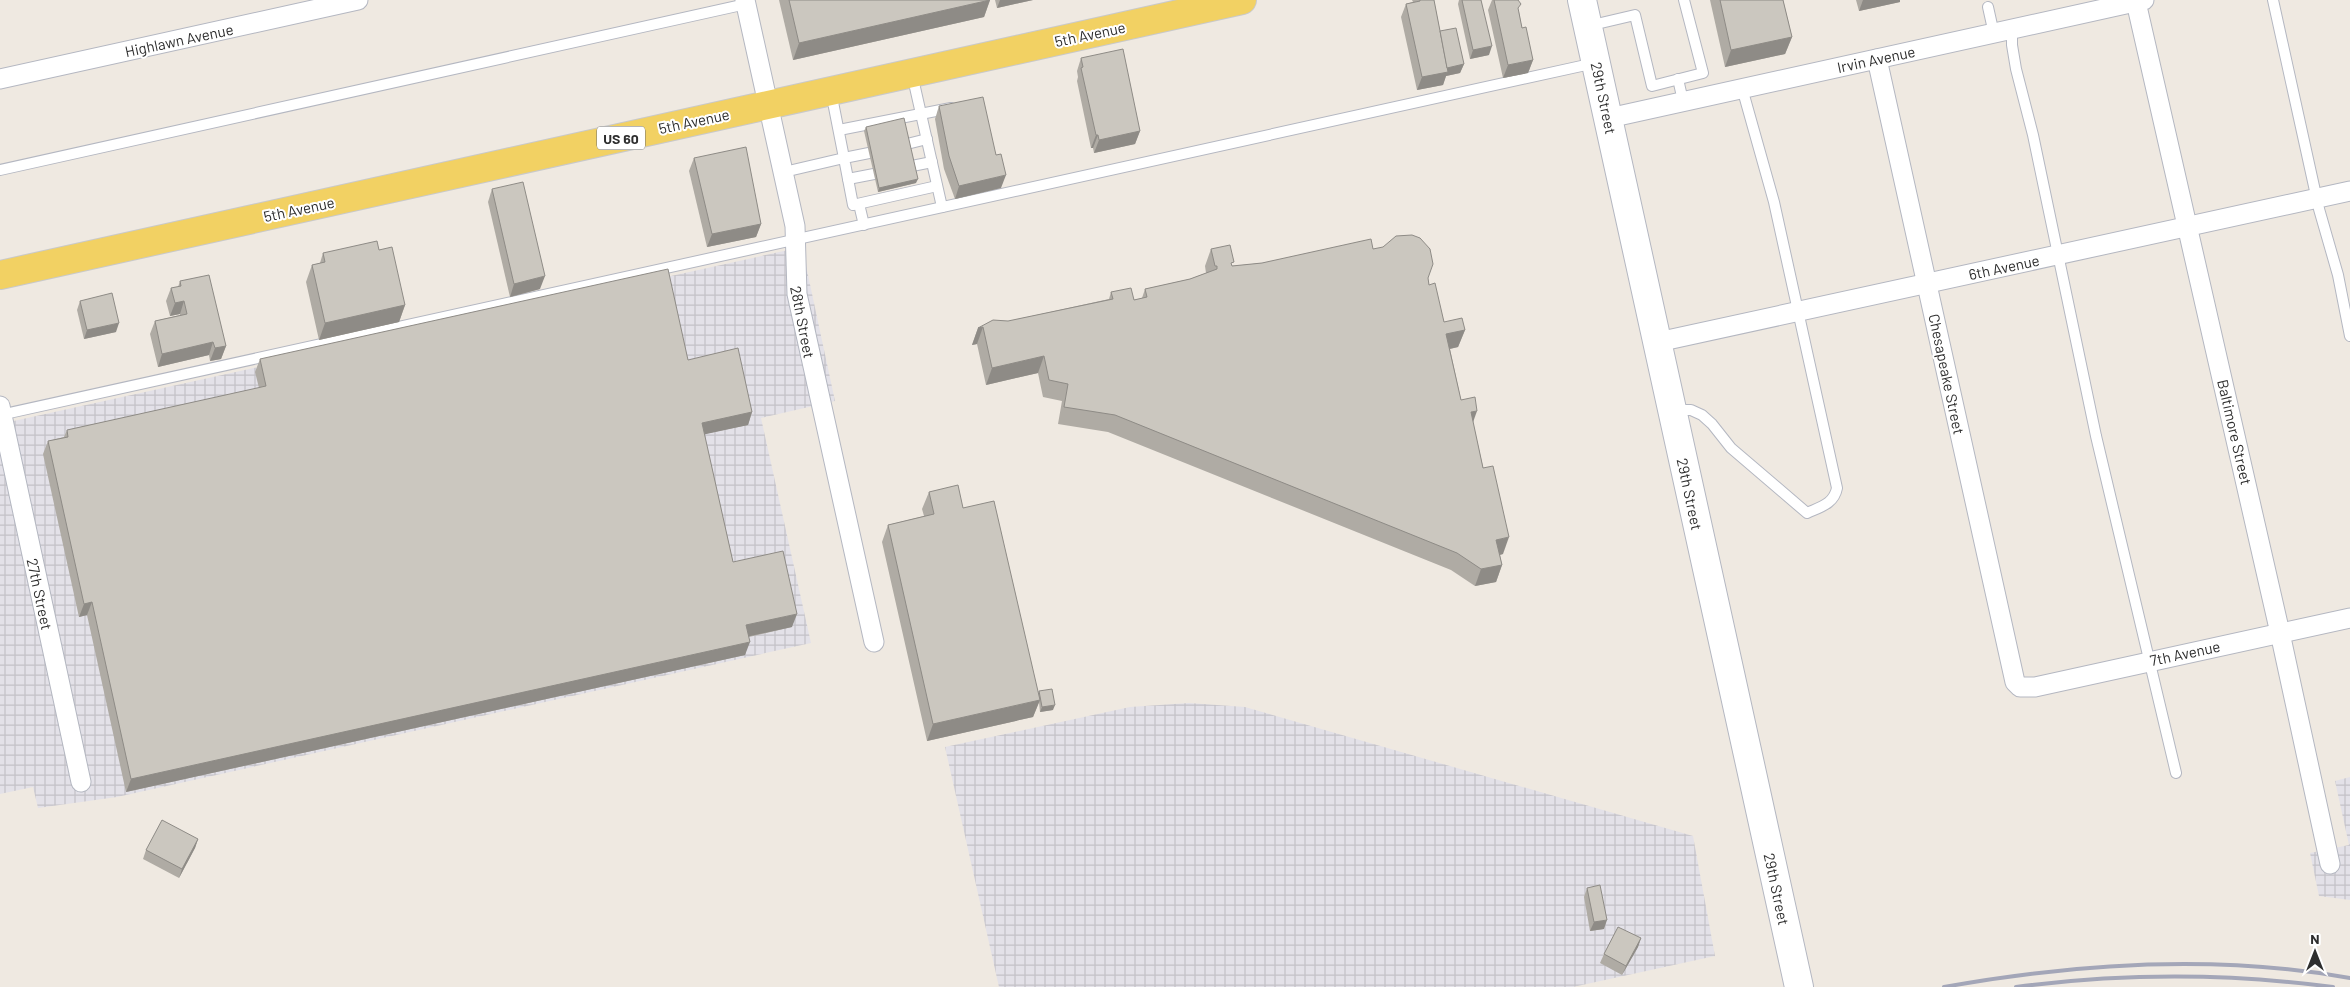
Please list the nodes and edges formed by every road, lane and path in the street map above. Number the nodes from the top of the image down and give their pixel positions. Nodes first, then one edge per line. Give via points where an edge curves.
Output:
1 (358, 0) edge
2 (1242, 0) edge
3 (1684, 0) edge
4 (2273, 0) edge
5 (2140, 1) edge
6 (745, 2) edge
7 (1988, 7) dead end
8 (1585, 13) edge
9 (2003, 32) junction
10 (1877, 59) junction
11 (1596, 62) junction
12 (912, 73) junction
13 (0, 79) edge
14 (1678, 79) junction
15 (1742, 88) junction
16 (830, 91) junction
17 (1683, 101) junction
18 (768, 105) junction
19 (963, 105) edge
20 (922, 114) junction
21 (1608, 118) junction
22 (839, 130) junction
23 (927, 139) junction
24 (907, 144) edge
25 (869, 153) edge
26 (844, 158) junction
27 (932, 162) junction
28 (912, 166) edge
29 (0, 170) edge
30 (784, 172) junction
31 (874, 174) edge
32 (848, 179) junction
33 (937, 186) junction
34 (2350, 191) edge
35 (2316, 198) junction
36 (859, 204) junction
37 (942, 207) junction
38 (864, 225) junction
39 (2188, 226) junction
40 (796, 240) junction
41 (2058, 255) junction
42 (0, 275) edge
43 (1927, 284) junction
44 (1799, 312) junction
45 (2350, 336) edge
46 (1658, 342) junction
47 (1672, 410) junction
48 (1, 412) edge
49 (2350, 618) edge
50 (2280, 633) junction
51 (874, 642) dead end
52 (2150, 661) junction
53 (2020, 687) joint
54 (2176, 773) dead end
55 (81, 782) dead end
56 (2330, 864) dead end
57 (1799, 987) edge

1 - 13 street, Highlawn Avenue
2 - 12 main road, 5th Avenue / US 60
3 - 14 lane via 1703,73
4 - 35 lane
5 - 9 street, Irvin Avenue
5 - 39 street, Baltimore Street
6 - 18 street, 28th Street
6 - 29 lane
7 - 9 lane
8 - 11 main road, 29th Street
8 - 14 lane via 1635,15 1652,86
9 - 10 street, Irvin Avenue
9 - 41 lane via 2016,69
10 - 15 street, Irvin Avenue
10 - 43 street, Chesapeake Street
11 - 21 main road, 29th Street
11 - 37 lane
12 - 16 main road, 5th Avenue / US 60
12 - 20 lane
14 - 17 lane
15 - 17 street, Irvin Avenue
15 - 44 lane via 1762,154
16 - 18 main road, 5th Avenue / US 60
16 - 22 lane
17 - 21 street, Irvin Avenue
18 - 30 street, 28th Street
18 - 42 main road, 5th Avenue / US 60
19 - 20 lane
20 - 22 lane
20 - 23 lane
21 - 46 main road, 29th Street
22 - 26 lane
23 - 24 lane
23 - 27 lane
25 - 26 lane
26 - 30 lane
26 - 32 lane
27 - 28 lane
27 - 33 lane
30 - 40 street, 28th Street
31 - 32 lane
32 - 36 lane via 853,205
33 - 36 lane
33 - 37 lane
34 - 35 street, 6th Avenue
35 - 39 street, 6th Avenue
35 - 45 lane via 2338,275
36 - 38 lane
37 - 38 lane
38 - 40 lane
39 - 41 street, 6th Avenue
39 - 50 street, Baltimore Street
40 - 48 lane
40 - 51 street, 28th Street via 797,294
41 - 43 street, 6th Avenue
41 - 52 lane via 2120,542
43 - 44 street, 6th Avenue
43 - 53 street, Chesapeake Street via 2013,676
44 - 46 street, 6th Avenue
44 - 47 lane via 1837,488 1831,501 1806,512 1730,448 1702,415 1691,410
46 - 47 main road, 29th Street
47 - 57 main road, 29th Street
48 - 55 street, 27th Street
49 - 50 street, 7th Avenue
50 - 52 street, 7th Avenue
50 - 56 street, Baltimore Street
52 - 53 street, 7th Avenue via 2035,687
52 - 54 lane

